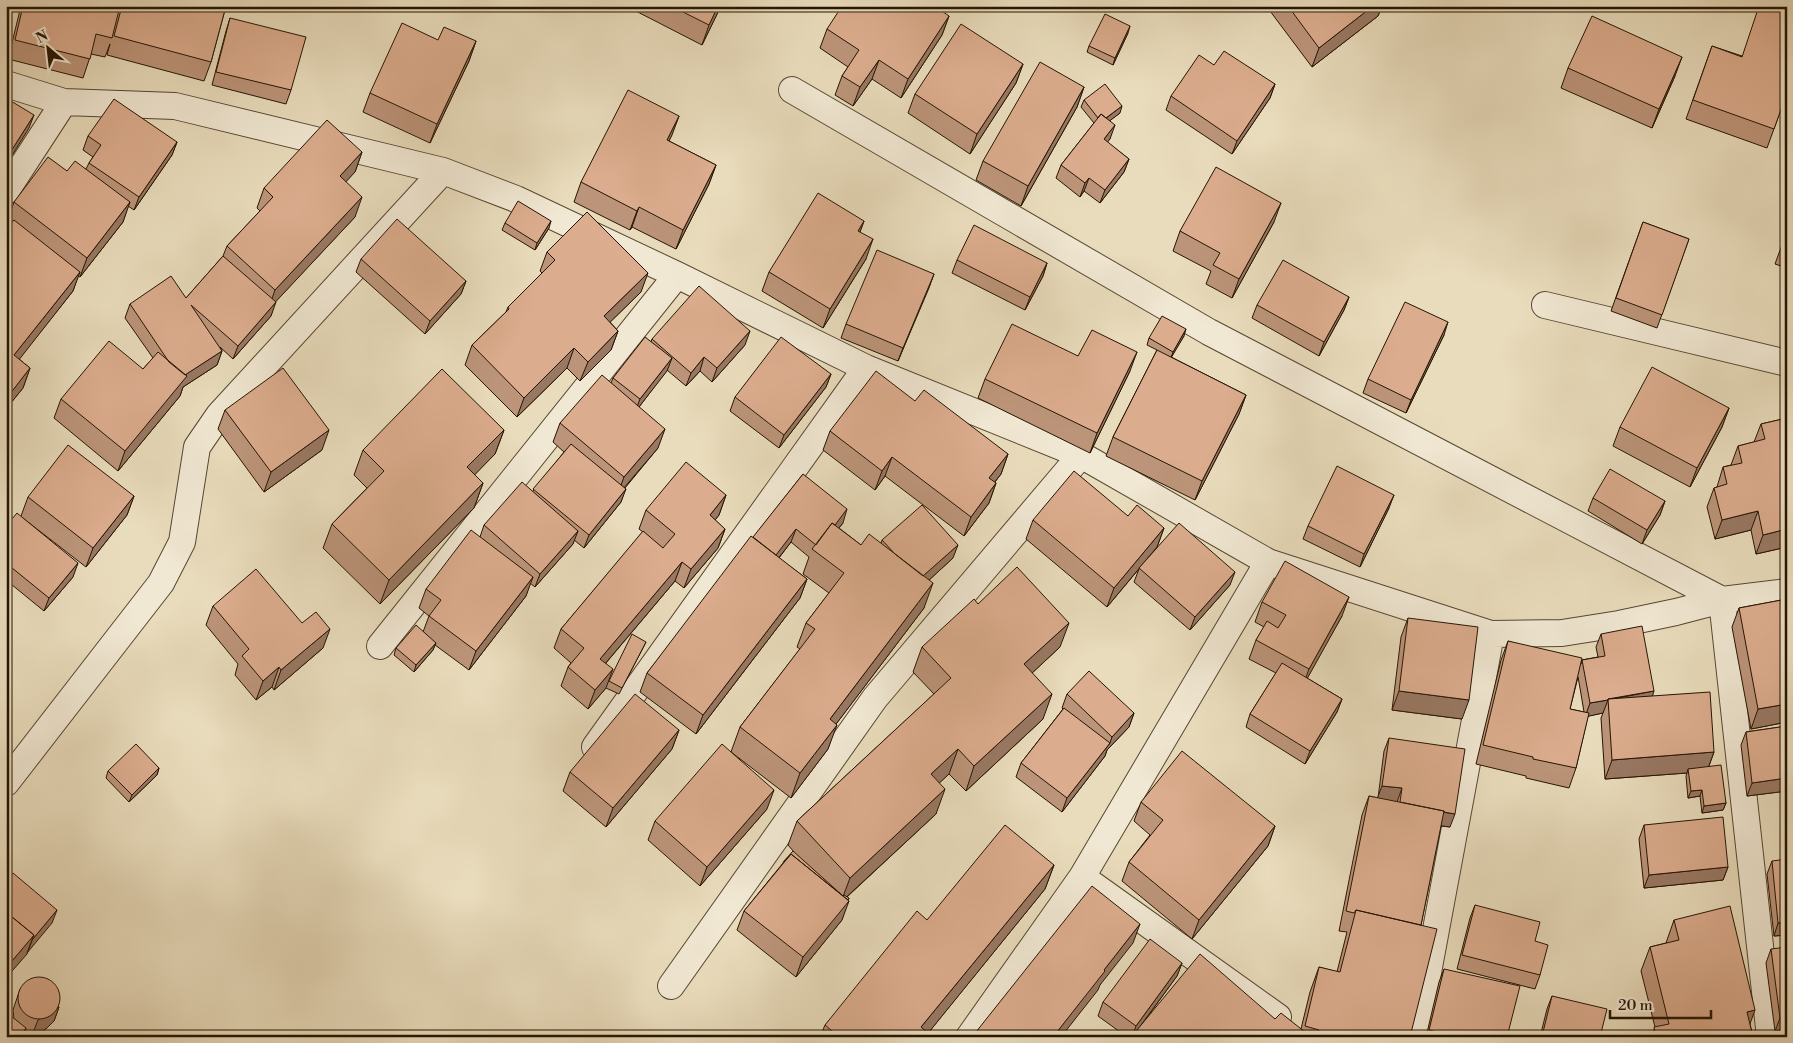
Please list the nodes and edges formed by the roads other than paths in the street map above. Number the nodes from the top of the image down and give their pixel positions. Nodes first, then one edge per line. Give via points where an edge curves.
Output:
1 (6, 84) edge
2 (792, 90) dead end
3 (64, 102) junction
4 (443, 171) junction
5 (6, 192) edge
6 (677, 275) junction
7 (1545, 305) dead end
8 (1787, 363) edge
9 (866, 368) junction
10 (1081, 455) junction
11 (1268, 562) junction
12 (1787, 592) edge
13 (1722, 600) junction
14 (1492, 634) junction
15 (380, 646) dead end
16 (591, 752) edge
17 (6, 783) edge
18 (1082, 877) junction
19 (671, 986) dead end
20 (1278, 1017) edge
21 (969, 1037) edge
22 (1416, 1037) edge
23 (1770, 1037) edge

1 - 3 street
2 - 13 street via 1209,332
3 - 4 street via 176,106
3 - 5 street
4 - 6 street via 516,199
4 - 17 street via 219,415 197,447 182,542 162,583
6 - 9 street
6 - 15 street
7 - 8 street
9 - 10 street
9 - 16 street
10 - 11 street
10 - 19 street via 874,698
11 - 14 street
11 - 18 street
12 - 13 street
13 - 14 street via 1572,631
13 - 23 street
14 - 22 street
18 - 20 street
18 - 21 street

